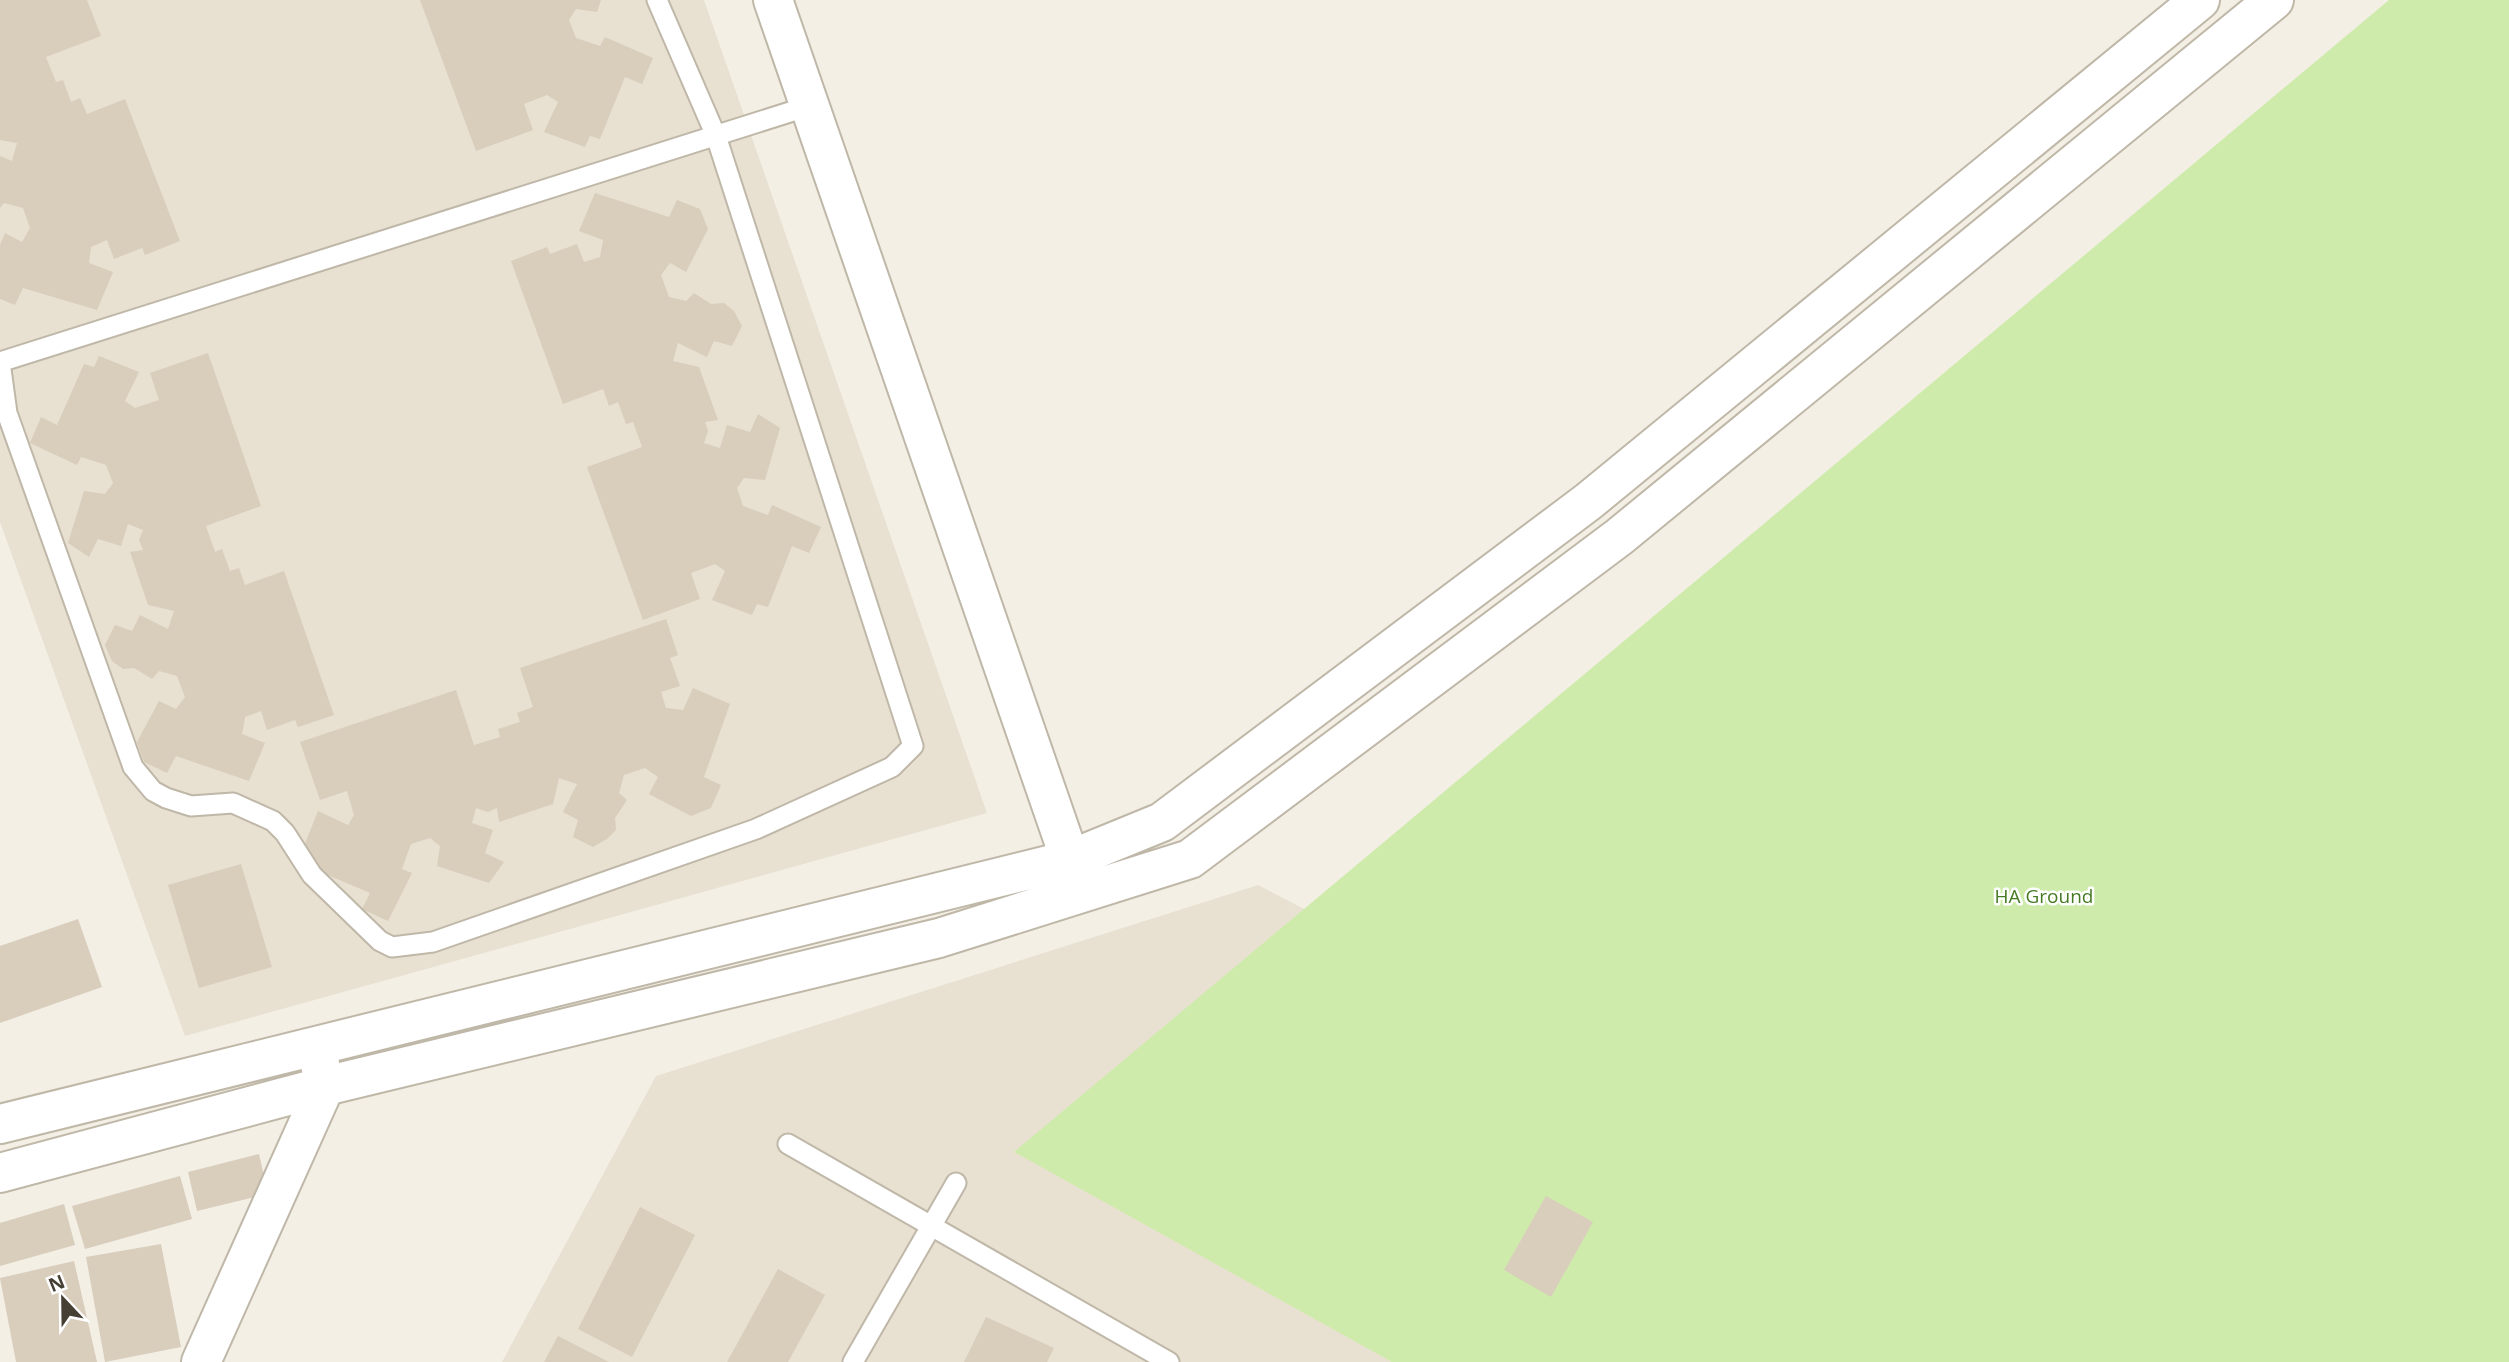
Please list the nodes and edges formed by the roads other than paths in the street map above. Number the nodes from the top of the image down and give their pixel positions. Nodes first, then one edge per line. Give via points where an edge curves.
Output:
1 (657, 0) edge
2 (772, 0) edge
3 (2200, 0) edge
4 (2274, 0) edge
5 (809, 106) junction
6 (716, 136) junction
7 (0, 362) edge
8 (1069, 860) junction
9 (1083, 895) junction
10 (316, 1047) junction
11 (325, 1086) junction
12 (0, 1124) edge
13 (788, 1144) dead end
14 (0, 1173) edge
15 (957, 1183) dead end
16 (930, 1225) junction
17 (201, 1362) edge
18 (853, 1362) edge
19 (1170, 1362) edge

1 - 6 lane
2 - 5 street
3 - 8 street via 1589,501 1162,822
4 - 9 street via 1619,537 1223,835 1190,859
5 - 6 lane
5 - 8 street
6 - 7 lane
6 - 7 lane via 912,746 892,767 756,829 433,942 392,947 380,941 312,875 273,821 233,803 191,806 166,798 153,791 132,767 7,413
8 - 9 street
8 - 10 street
9 - 11 street via 939,939
10 - 11 street
10 - 12 street
11 - 14 street
11 - 17 street
13 - 16 lane
15 - 16 lane
16 - 18 lane
16 - 19 lane

